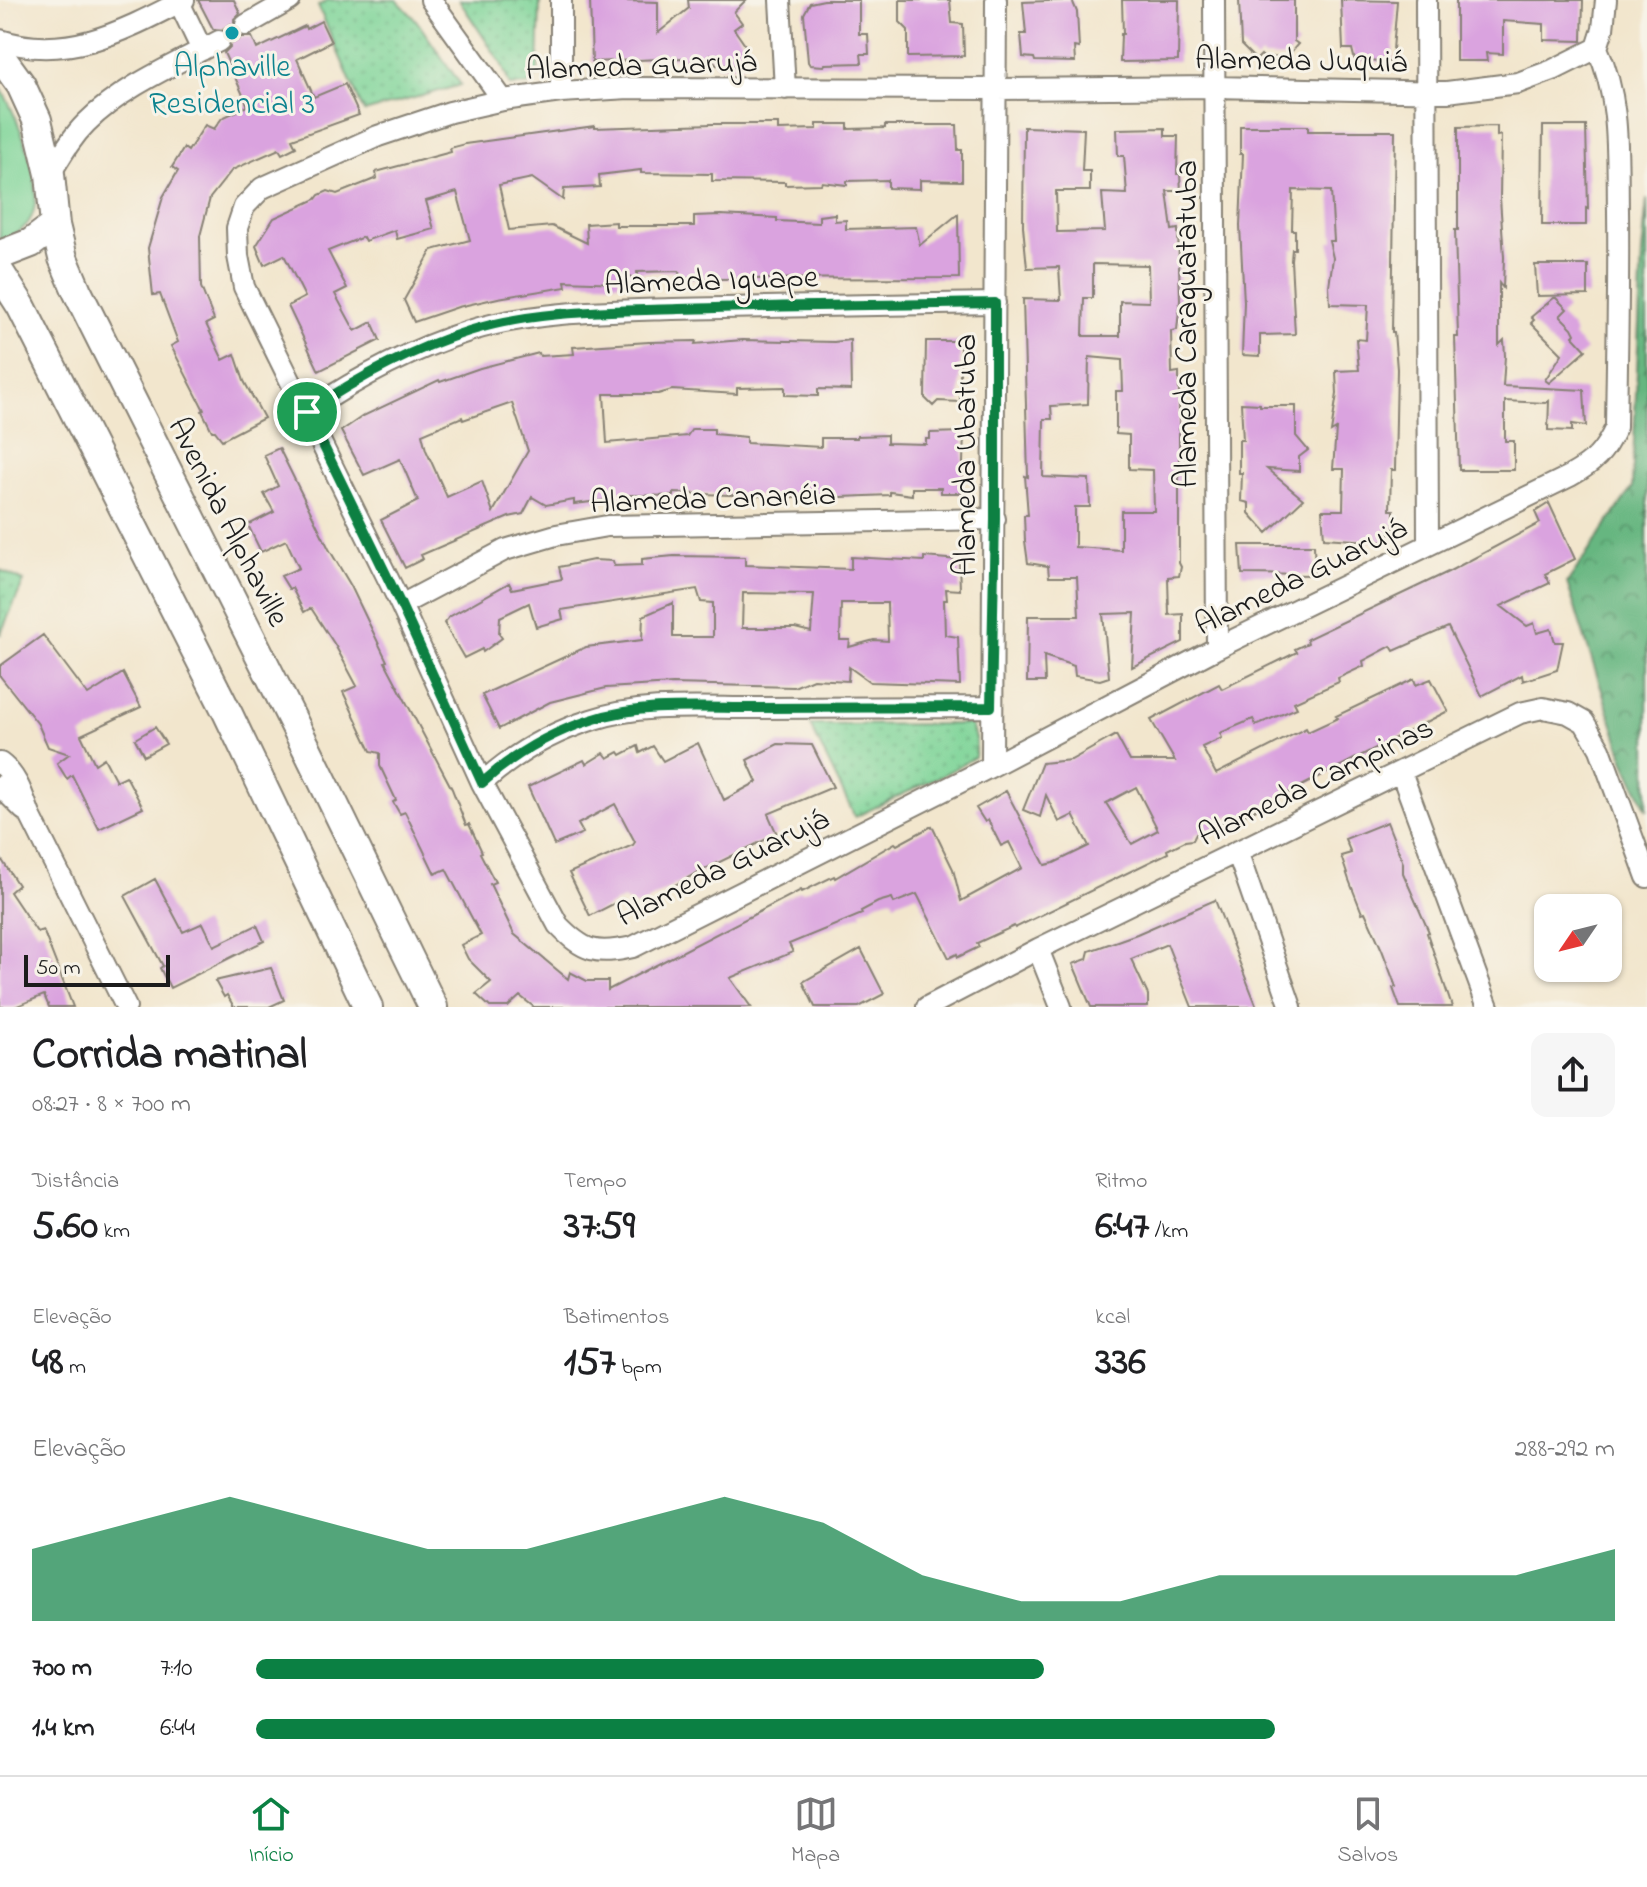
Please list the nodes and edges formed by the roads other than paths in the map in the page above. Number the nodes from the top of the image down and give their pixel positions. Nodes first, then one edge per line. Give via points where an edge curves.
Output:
1 (290, 0) edge
2 (431, 0) edge
3 (561, 0) edge
4 (780, 0) edge
5 (996, 0) edge
6 (1214, 0) edge
7 (1426, 0) edge
8 (1606, 0) edge
9 (182, 1) edge
10 (264, 7) edge
11 (246, 25) tunnel mouth
12 (0, 40) edge
13 (1597, 48) junction
14 (0, 56) edge
15 (1215, 87) junction
16 (785, 89) junction
17 (997, 89) junction
18 (561, 92) junction
19 (1426, 92) junction
20 (503, 100) junction
21 (50, 174) junction
22 (55, 225) junction
23 (0, 255) edge
24 (0, 273) edge
25 (995, 303) junction
26 (307, 412) junction
27 (995, 519) junction
28 (1428, 545) junction
29 (401, 605) junction
30 (1217, 648) junction
31 (991, 707) junction
32 (0, 763) edge
33 (992, 766) junction
34 (1401, 772) junction
35 (482, 783) junction
36 (0, 786) edge
37 (30, 815) junction
38 (1237, 851) junction
39 (1647, 877) edge
40 (1038, 949) junction
41 (126, 1007) edge
42 (368, 1007) edge
43 (433, 1007) edge
44 (927, 1007) edge
45 (1061, 1007) edge
46 (1291, 1007) edge
47 (1488, 1007) edge

1 - 10 street
2 - 20 street
3 - 18 street
4 - 16 street
5 - 17 street, Alameda Ubatuba
6 - 15 street, Alameda Caraguatatuba
7 - 19 street
8 - 13 street
9 - 12 street via 86,44 48,49
9 - 21 street via 210,46 114,99 86,123
10 - 11 street
13 - 19 street, Alameda Juquiá via 1518,83
13 - 28 street, Alameda Guarujá via 1614,103 1617,140 1616,427 1605,451 1589,466
14 - 21 main road, Avenida Alphaville via 37,120
15 - 17 street, Alameda Juquiá
15 - 19 street, Alameda Juquiá
15 - 30 street, Alameda Caraguatatuba
16 - 17 street, Alameda Guarujá
16 - 18 street, Alameda Guarujá
17 - 25 street, Alameda Ubatuba
18 - 20 street, Alameda Guarujá
19 - 28 street
20 - 26 street, Alameda Guarujá via 378,136 262,188 244,207 237,228 244,287
21 - 22 main road, Avenida Alphaville
22 - 23 main road via 31,243
22 - 43 main road, Avenida Alphaville via 63,258 92,323
24 - 42 main road via 169,597
25 - 26 street, Alameda Iguape via 611,311 535,318 470,331 398,361
25 - 27 street, Alameda Ubatuba
26 - 29 street, Alameda Guarujá
27 - 29 street, Alameda Cananéia via 607,526 505,550
27 - 31 street, Alameda Ubatuba
28 - 30 street, Alameda Guarujá
29 - 35 street, Alameda Guarujá
30 - 33 street, Alameda Guarujá
31 - 33 street, Alameda Ubatuba
31 - 35 street via 633,711 549,736 508,759
32 - 37 street via 12,774
33 - 35 street, Alameda Guarujá via 633,947 608,953 589,950 558,925
34 - 38 street, Alameda Campinas
34 - 39 street, Alameda Campinas via 1520,713 1543,708 1568,713 1584,722 1600,749
34 - 47 street
36 - 37 street
37 - 41 street
38 - 40 street, Alameda Campinas
38 - 46 street
40 - 44 street, Alameda Campinas
40 - 45 street

